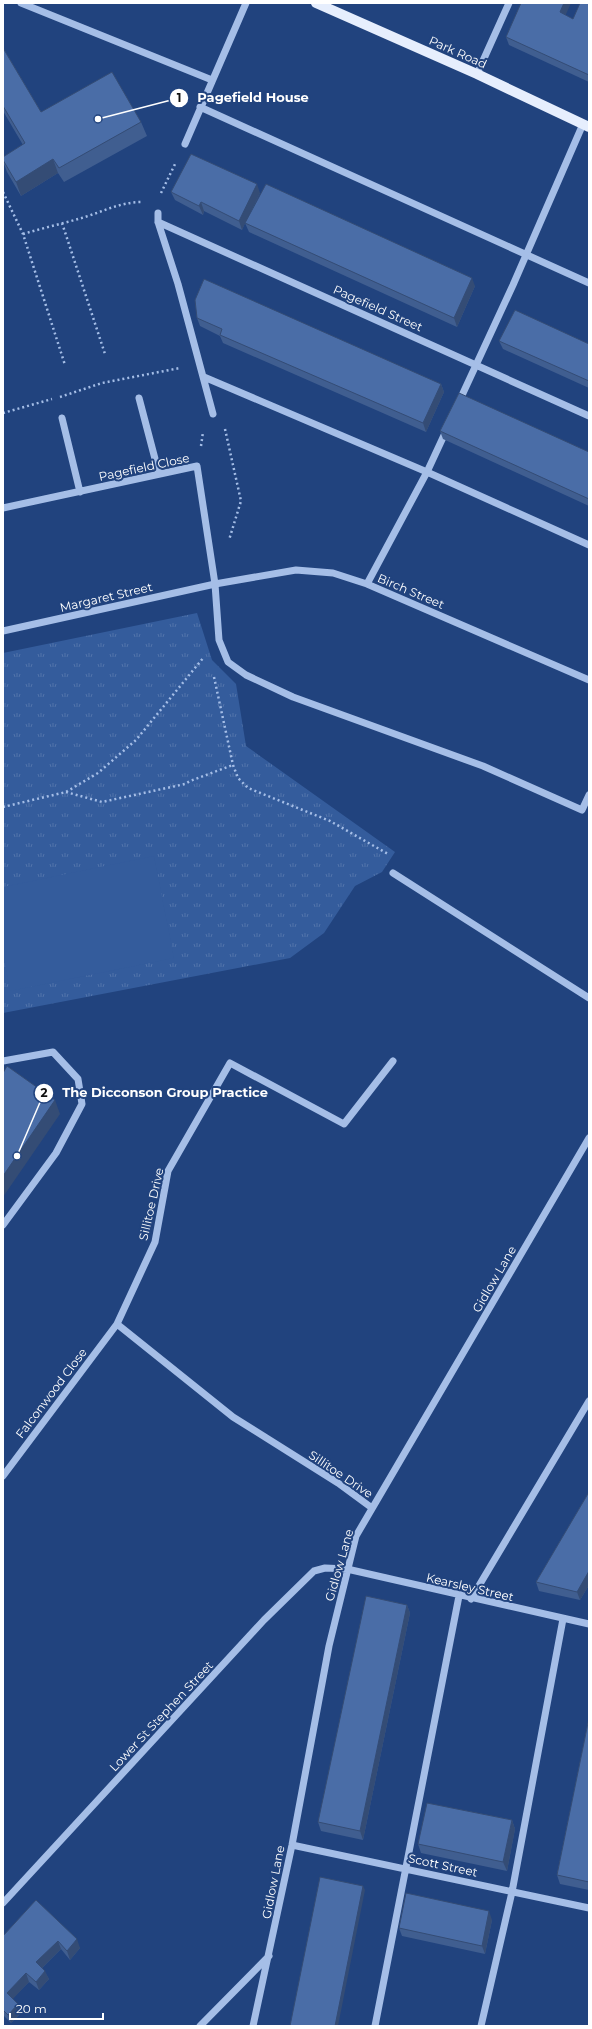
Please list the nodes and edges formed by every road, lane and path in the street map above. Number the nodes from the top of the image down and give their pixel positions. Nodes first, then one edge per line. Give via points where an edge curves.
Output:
1 (21, 3) edge
2 (246, 3) edge
3 (316, 3) edge
4 (509, 3) edge
5 (477, 74) junction
6 (212, 80) junction
7 (200, 107) junction
8 (586, 126) edge
9 (185, 144) joint
10 (3, 192) edge
11 (159, 202) junction
12 (158, 213) joint
13 (158, 222) junction
14 (62, 223) junction
15 (23, 234) junction
16 (527, 254) junction
17 (589, 283) edge
18 (105, 354) dead end
19 (200, 364) junction
20 (476, 364) junction
21 (65, 365) dead end
22 (204, 377) junction
23 (139, 398) dead end
24 (3, 413) edge
25 (213, 414) junction
26 (454, 414) edge
27 (589, 416) edge
28 (62, 418) dead end
29 (450, 421) edge
30 (197, 466) junction
31 (427, 472) junction
32 (159, 474) junction
33 (80, 492) junction
34 (3, 508) edge
35 (589, 545) edge
36 (212, 572) junction
37 (214, 584) junction
38 (367, 584) junction
39 (3, 631) edge
40 (219, 640) junction
41 (589, 680) edge
42 (233, 765) junction
43 (66, 792) junction
44 (589, 795) edge
45 (3, 807) edge
46 (396, 875) joint
47 (589, 998) edge
48 (3, 1061) edge
49 (392, 1061) dead end
50 (589, 1138) edge
51 (3, 1225) edge
52 (117, 1324) junction
53 (589, 1400) edge
54 (3, 1476) edge
55 (372, 1508) junction
56 (347, 1569) junction
57 (459, 1596) junction
58 (471, 1599) junction
59 (563, 1619) junction
60 (589, 1624) edge
61 (292, 1845) junction
62 (404, 1868) junction
63 (512, 1892) junction
64 (3, 1903) edge
65 (589, 1908) edge
66 (270, 1956) junction
67 (200, 2026) edge
68 (253, 2026) edge
69 (375, 2026) edge
70 (481, 2026) edge

1 - 6 street
2 - 6 street
3 - 5 main road, Park Road
4 - 5 street
5 - 8 main road, Park Road
6 - 7 street
7 - 9 street
7 - 16 street
8 - 16 street
9 - 11 path
10 - 15 path
11 - 12 path
11 - 14 path via 132,202
12 - 13 street
13 - 19 street
13 - 20 street, Pagefield Street
14 - 15 path
14 - 18 path
15 - 21 path
16 - 17 street
16 - 20 street
19 - 22 street
19 - 24 path via 102,383
20 - 26 street
20 - 27 street, Pagefield Street
22 - 25 street
22 - 31 street
23 - 32 street
25 - 30 path via 205,422
25 - 36 path via 222,417 241,501 230,539
28 - 33 street
29 - 31 street
30 - 32 street, Pagefield Close
30 - 36 street, Pagefield Close
31 - 35 street
31 - 38 street
32 - 33 street, Pagefield Close
33 - 34 street, Pagefield Close
36 - 37 street, Pagefield Close
37 - 38 street, Birch Street via 296,570 333,573
37 - 39 street, Margaret Street
37 - 40 street, Pagefield Close
38 - 41 street, Birch Street
40 - 42 path via 212,665
40 - 43 path via 136,740 98,772
40 - 44 street, Pagefield Close via 228,662 246,676 293,697 483,766 582,810
42 - 43 path via 185,784 102,802
42 - 46 path via 238,778 248,788 330,821 397,859
43 - 45 path
46 - 47 street
48 - 51 street via 53,1052 78,1079 82,1104 56,1153
49 - 52 street, Sillitoe Drive via 344,1124 230,1063 168,1171 155,1242
50 - 55 street, Gidlow Lane
52 - 54 street, Falconwood Close
52 - 55 street, Sillitoe Drive via 233,1417 338,1483
53 - 58 street
55 - 56 street, Gidlow Lane via 356,1536
56 - 57 street, Kearsley Street
56 - 61 street, Gidlow Lane via 329,1646
56 - 64 street, Lower St Stephen Street via 325,1568 314,1571 264,1620
57 - 58 street, Kearsley Street
57 - 62 street
58 - 59 street, Kearsley Street
59 - 60 street, Kearsley Street
59 - 63 street
61 - 62 street, Scott Street
61 - 66 street, Gidlow Lane
62 - 63 street, Scott Street
62 - 69 street
63 - 65 street, Scott Street
63 - 70 street
66 - 67 street
66 - 68 street, Gidlow Lane

